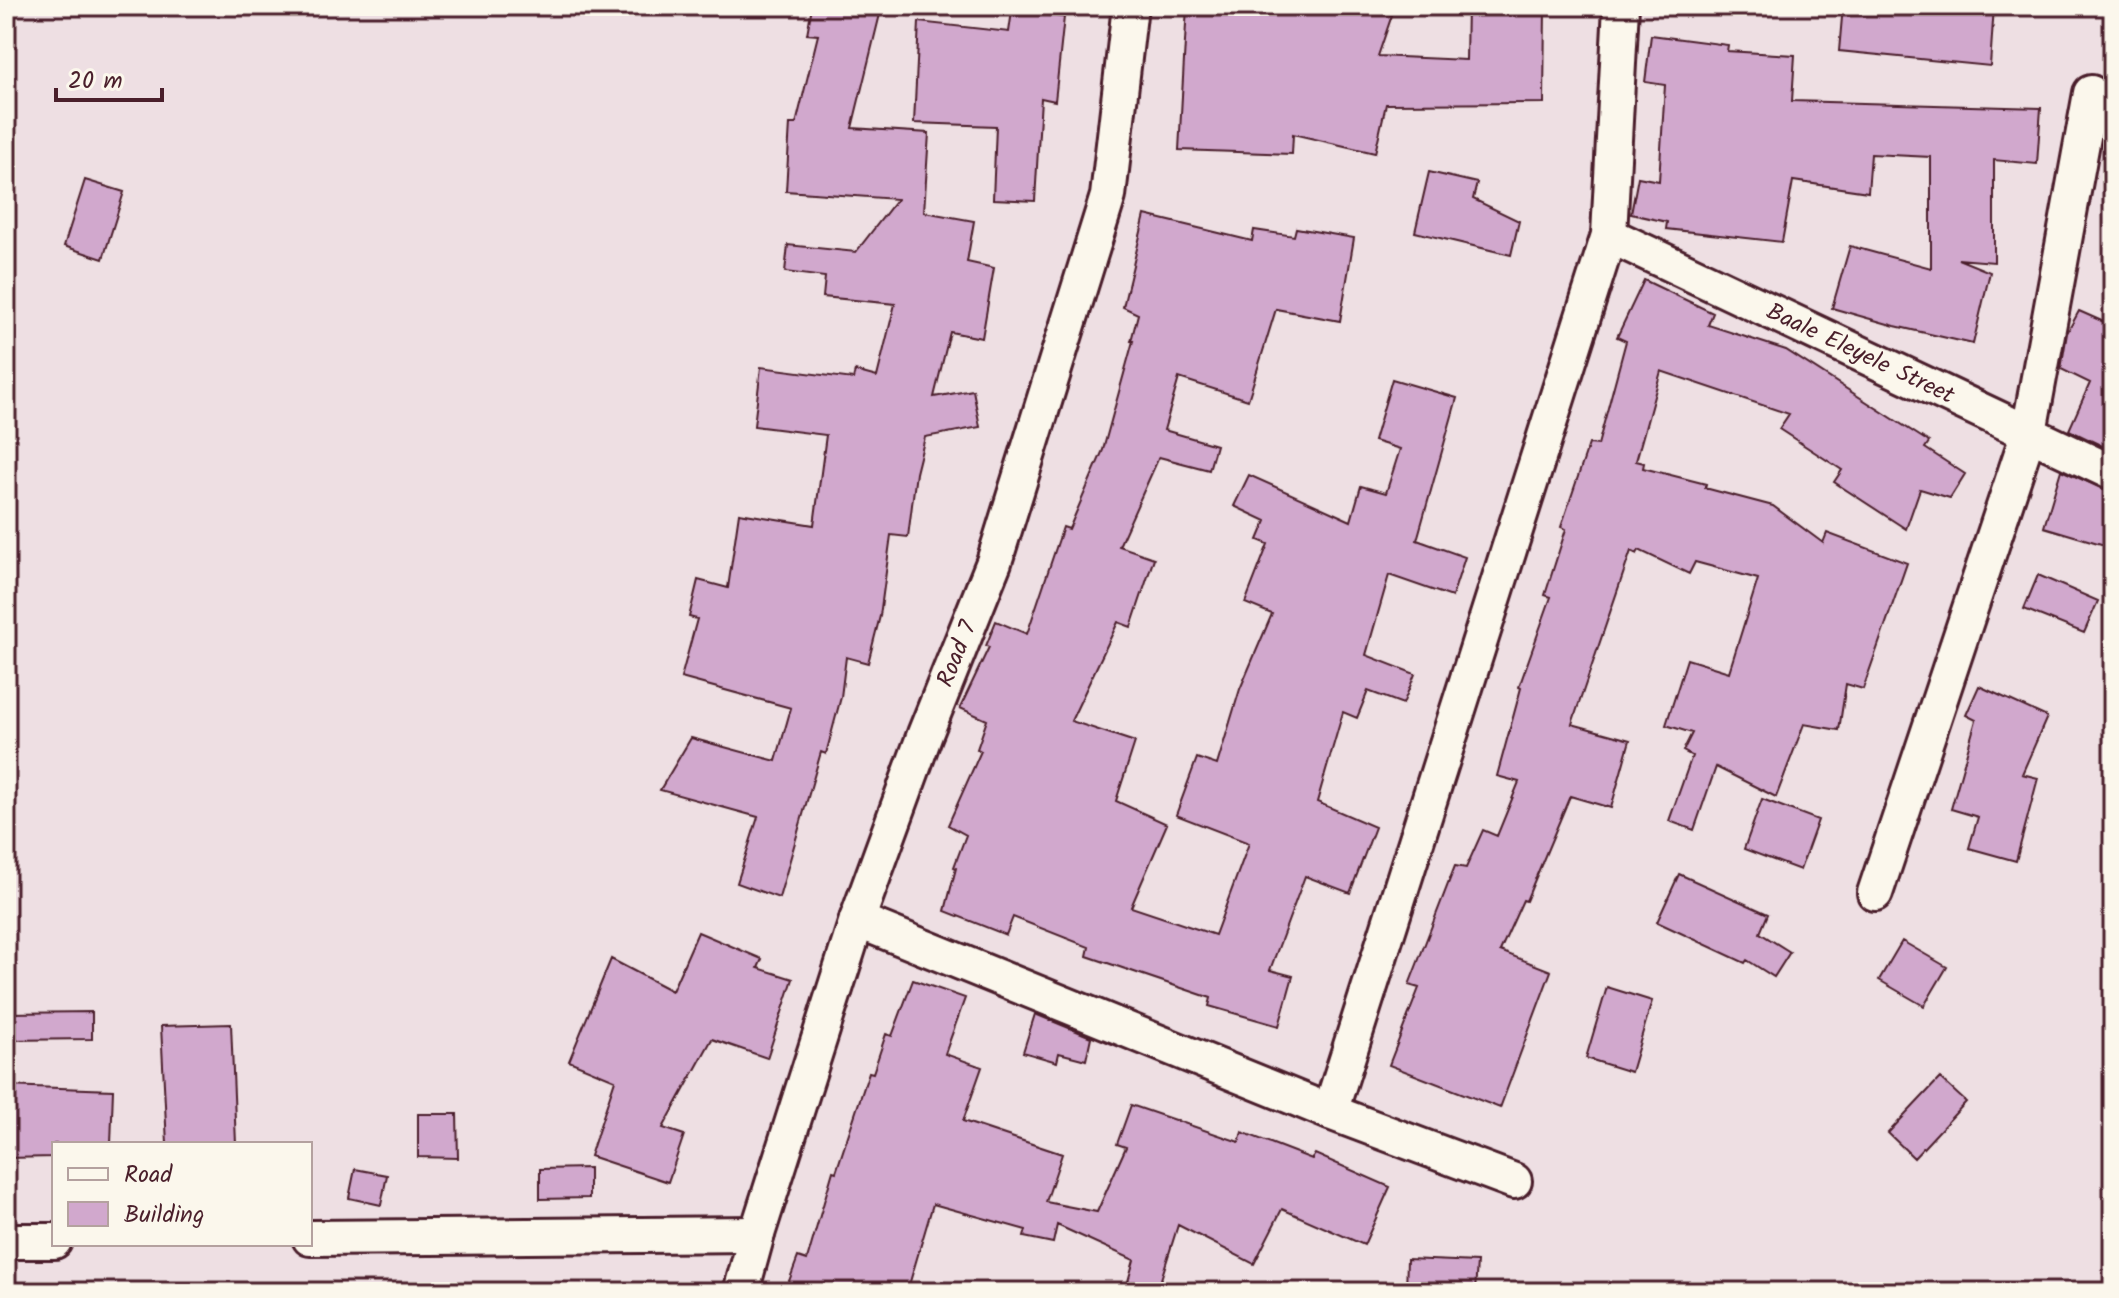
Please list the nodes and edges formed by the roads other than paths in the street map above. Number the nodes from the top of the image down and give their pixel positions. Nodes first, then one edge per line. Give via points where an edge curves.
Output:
1 (1130, 6) edge
2 (1621, 6) edge
3 (2091, 93) dead end
4 (1609, 235) junction
5 (2029, 432) junction
6 (2113, 473) edge
7 (1875, 893) dead end
8 (857, 920) junction
9 (1330, 1112) junction
10 (1514, 1181) dead end
11 (757, 1234) junction
12 (312, 1238) edge
13 (6, 1241) edge
14 (52, 1241) edge
15 (741, 1292) edge

1 - 8 street, Road 7 via 1108,196 994,562
2 - 4 street
3 - 5 street
4 - 5 street, Baale Eleyele Street
4 - 9 street
5 - 6 street, Baale Eleyele Street
5 - 7 street
8 - 9 street
8 - 11 street, Road 7
9 - 10 street
11 - 12 street
11 - 15 street, Road 7
13 - 14 street

